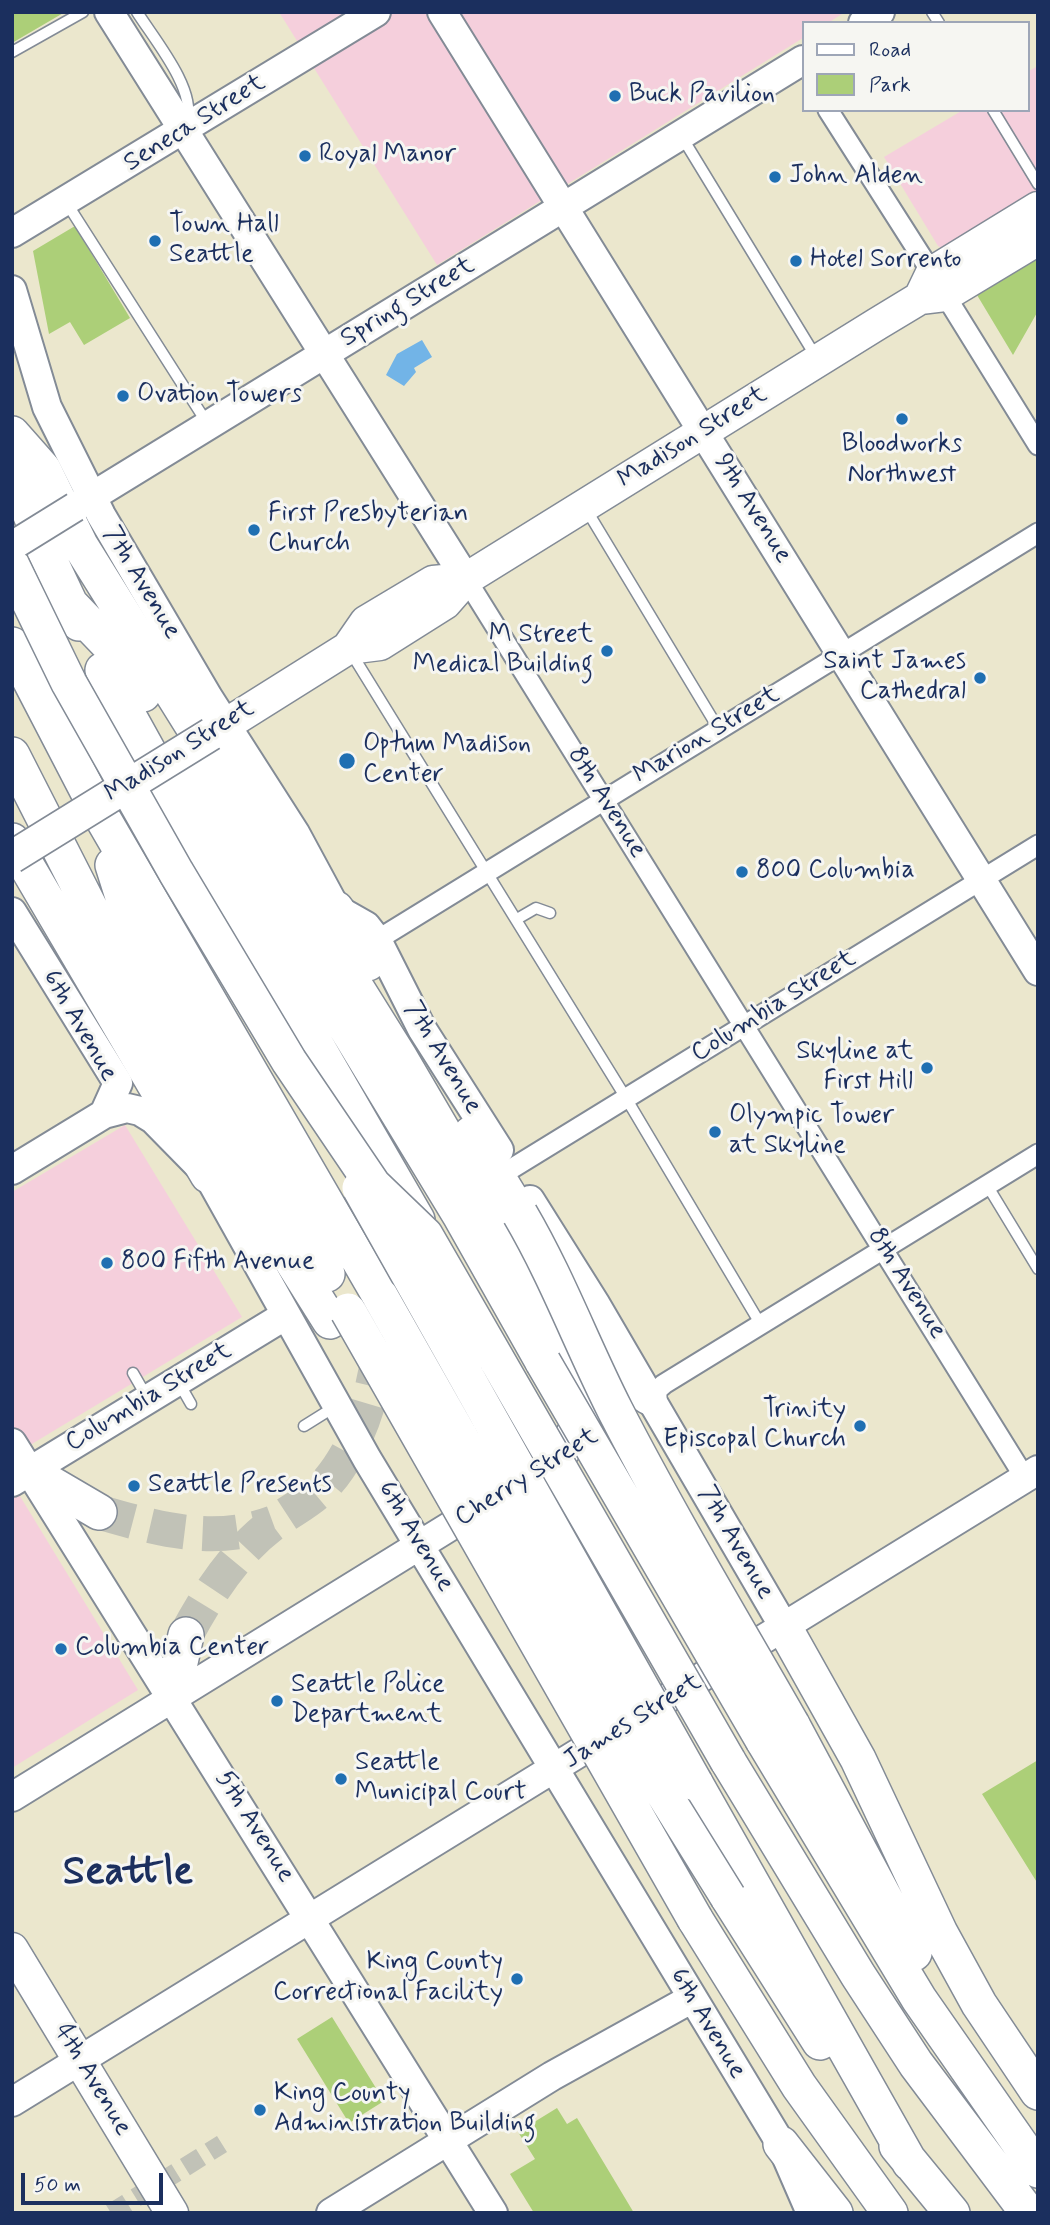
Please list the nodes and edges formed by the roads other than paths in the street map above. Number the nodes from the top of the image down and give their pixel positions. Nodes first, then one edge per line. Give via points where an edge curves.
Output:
1 (83, 12) edge
2 (109, 12) edge
3 (137, 12) edge
4 (376, 12) edge
5 (442, 12) edge
6 (12, 52) edge
7 (802, 64) edge
8 (829, 112) edge
9 (994, 112) edge
10 (184, 131) junction
11 (681, 135) junction
12 (1038, 184) edge
13 (66, 202) junction
14 (565, 208) junction
15 (1038, 208) edge
16 (12, 233) edge
17 (1038, 239) edge
18 (932, 289) junction
19 (12, 290) edge
20 (325, 354) junction
21 (818, 361) junction
22 (209, 426) junction
23 (704, 431) junction
24 (12, 434) edge
25 (1038, 444) edge
26 (12, 468) edge
27 (84, 503) junction
28 (584, 506) junction
29 (1038, 533) edge
30 (12, 546) edge
31 (12, 566) edge
32 (466, 579) junction
33 (68, 602) junction
34 (12, 645) edge
35 (348, 648) junction
36 (842, 654) junction
37 (718, 728) junction
38 (219, 729) junction
39 (12, 755) edge
40 (603, 799) junction
41 (95, 805) junction
42 (12, 841) edge
43 (1038, 845) edge
44 (12, 857) edge
45 (487, 872) junction
46 (982, 879) junction
47 (336, 909) junction
48 (12, 912) edge
49 (550, 913) dead end
50 (517, 919) junction
51 (377, 940) junction
52 (1038, 971) edge
53 (744, 1026) junction
54 (626, 1098) junction
55 (104, 1114) junction
56 (332, 1138) dead end
57 (1038, 1154) edge
58 (13, 1169) edge
59 (510, 1169) junction
60 (208, 1175) junction
61 (987, 1185) junction
62 (425, 1235) junction
63 (884, 1249) junction
64 (1038, 1269) edge
65 (538, 1294) junction
66 (286, 1315) junction
67 (339, 1316) junction
68 (761, 1325) junction
69 (133, 1373) dead end
70 (649, 1397) junction
71 (148, 1399) junction
72 (336, 1406) junction
73 (304, 1426) dead end
74 (553, 1461) junction
75 (18, 1465) edge
76 (1031, 1474) edge
77 (99, 1512) tunnel mouth
78 (420, 1545) junction
79 (784, 1627) junction
80 (186, 1635) tunnel mouth
81 (172, 1699) junction
82 (778, 1732) junction
83 (555, 1770) junction
84 (12, 1797) edge
85 (738, 1885) junction
86 (312, 1919) junction
87 (12, 1949) edge
88 (691, 1999) junction
89 (80, 2060) junction
90 (916, 2064) junction
91 (1038, 2092) edge
92 (12, 2102) edge
93 (447, 2139) junction
94 (781, 2144) junction
95 (1038, 2170) edge
96 (334, 2212) edge
97 (172, 2213) edge
98 (493, 2213) edge
99 (811, 2213) edge
100 (835, 2213) edge
101 (890, 2213) edge
102 (952, 2213) edge
103 (1028, 2213) edge

1 - 6 lane
2 - 10 street, 8th Avenue
3 - 10 lane via 183,87 189,112
4 - 10 street, Seneca Street
5 - 14 street, 9th Avenue
7 - 11 street, Spring Street
8 - 18 street
9 - 12 lane
10 - 13 street, Seneca Street
10 - 20 street, 8th Avenue
11 - 14 street, Spring Street
11 - 21 lane
13 - 16 street, Seneca Street
13 - 22 lane
14 - 20 street, Spring Street
14 - 23 street, 9th Avenue
15 - 18 main road, Madison Street
17 - 18 main road, Madison Street
18 - 21 main road, Madison Street
18 - 25 street
19 - 27 street, 7th Avenue via 41,393
20 - 22 street, Spring Street
20 - 32 street, 8th Avenue
21 - 23 main road, Madison Street
22 - 27 street, Spring Street
23 - 28 main road, Madison Street
23 - 36 street, 9th Avenue
24 - 65 highway via 43,469 80,545 393,1047
26 - 33 highway
27 - 30 street, Spring Street, bridge
27 - 38 street, 7th Avenue
28 - 32 main road, Madison Street
28 - 37 lane
29 - 36 street, Marion Street
31 - 62 highway, bridge via 69,683 289,1061 373,1185
32 - 35 main road, Madison Street via 445,603 380,644
32 - 40 street, 8th Avenue
33 - 62 highway, bridge via 186,820
33 - 82 highway, bridge via 120,656
34 - 41 highway
35 - 38 main road, Madison Street
35 - 45 lane
36 - 37 street, Marion Street
36 - 46 street, 9th Avenue
37 - 40 street, Marion Street
38 - 44 main road, Madison Street, bridge
38 - 47 street, 7th Avenue via 295,833
39 - 67 highway via 156,1036 218,1143
40 - 45 street, Marion Street
40 - 53 street, 8th Avenue
41 - 67 highway via 129,916
41 - 85 highway, bridge via 646,1765
42 - 60 highway
43 - 46 street, Columbia Street
45 - 50 lane
45 - 51 street, Marion Street
46 - 52 street, 9th Avenue
46 - 53 street, Columbia Street
47 - 51 street, 7th Avenue via 366,926
47 - 82 highway, bridge via 545,1257 606,1392
48 - 55 street, 6th Avenue via 118,1083
49 - 50 lane via 536,908
50 - 54 lane
51 - 59 street, 7th Avenue via 422,1029
53 - 54 street, Columbia Street
53 - 63 street, 8th Avenue
54 - 59 street, Columbia Street
54 - 68 lane
55 - 58 street
55 - 60 street, 6th Avenue via 123,1108 142,1112
56 - 85 highway, bridge via 695,1783
57 - 61 street, Cherry Street
59 - 70 street, 7th Avenue
60 - 66 street, 6th Avenue
61 - 63 street, Cherry Street
61 - 64 lane
62 - 90 highway, bridge via 727,1762
63 - 68 street, Cherry Street
63 - 76 street, 8th Avenue
65 - 70 highway via 573,1338 607,1369
65 - 74 highway via 581,1380 585,1400 585,1416 575,1438
66 - 71 street, Columbia Street via 184,1393
66 - 72 street, 6th Avenue
67 - 101 highway, bridge via 415,1429 695,1919 799,2087
68 - 70 street, Cherry Street
69 - 71 lane
70 - 74 street, Cherry Street via 624,1418
70 - 79 street, 7th Avenue
71 - 75 street, Columbia Street
72 - 73 lane
72 - 78 street, 6th Avenue
74 - 78 street, Cherry Street
75 - 77 highway
75 - 81 street, 5th Avenue
76 - 79 street, James Street
78 - 81 street, Cherry Street
78 - 83 street, 6th Avenue
79 - 83 street, James Street
79 - 91 highway via 858,1759 946,1945
80 - 81 highway
81 - 84 street, Cherry Street
81 - 86 street, 5th Avenue
82 - 95 highway via 998,2115
83 - 86 street, James Street
83 - 88 street, 6th Avenue
85 - 90 highway via 790,1928
85 - 102 highway via 802,2018
86 - 89 street, James Street
86 - 93 street, 5th Avenue
87 - 89 main road, 4th Avenue
88 - 93 street
88 - 94 street, 6th Avenue
89 - 92 street, James Street
89 - 97 main road, 4th Avenue
90 - 103 highway
93 - 96 street
93 - 98 street, 5th Avenue
94 - 99 street, 6th Avenue
94 - 100 highway

